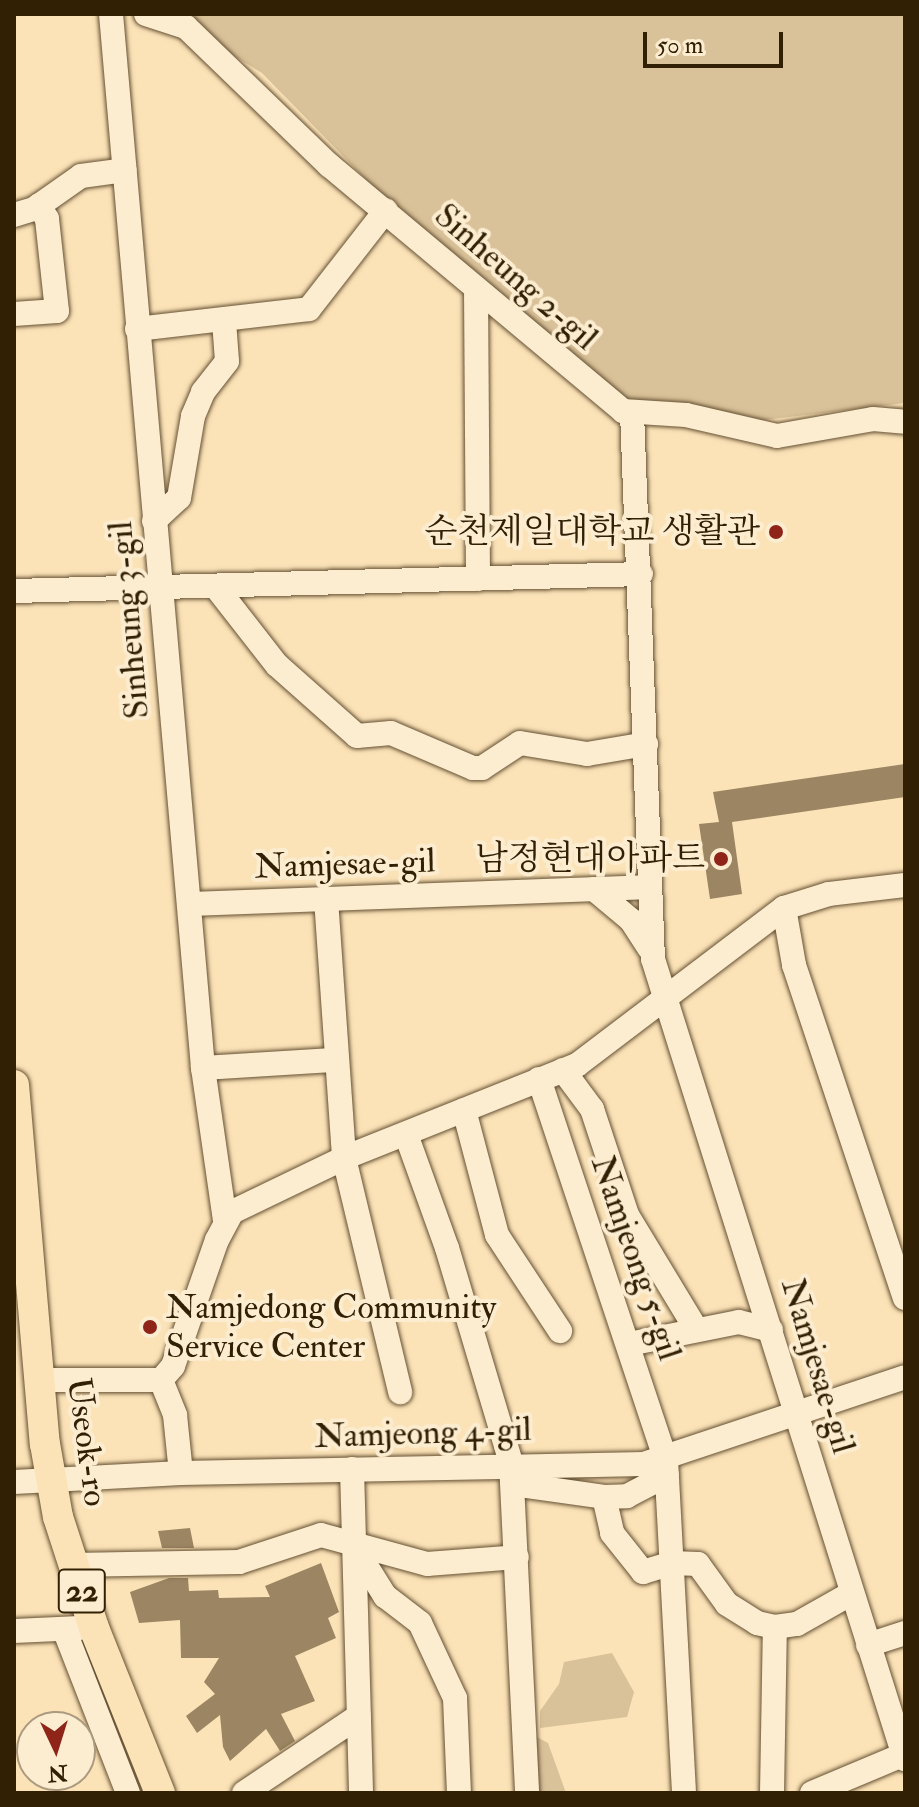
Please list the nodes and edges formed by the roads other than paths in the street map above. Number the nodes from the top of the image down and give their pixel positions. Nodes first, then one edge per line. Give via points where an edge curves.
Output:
1 (111, 14) edge
2 (146, 14) edge
3 (125, 170) junction
4 (39, 205) junction
5 (386, 210) junction
6 (14, 215) edge
7 (476, 289) junction
8 (14, 314) edge
9 (224, 321) junction
10 (137, 329) junction
11 (632, 413) junction
12 (905, 422) edge
13 (154, 521) junction
14 (641, 574) junction
15 (478, 579) junction
16 (216, 587) junction
17 (160, 590) junction
18 (14, 591) edge
19 (646, 744) junction
20 (905, 885) edge
21 (647, 887) junction
22 (594, 889) junction
23 (326, 899) junction
24 (189, 904) junction
25 (784, 908) junction
26 (653, 956) junction
27 (665, 999) junction
28 (333, 1060) junction
29 (203, 1068) junction
30 (563, 1070) junction
31 (539, 1079) junction
32 (14, 1085) edge
33 (464, 1110) junction
34 (407, 1137) junction
35 (344, 1158) junction
36 (18, 1170) edge
37 (225, 1221) junction
38 (905, 1298) edge
39 (696, 1329) junction
40 (771, 1330) junction
41 (560, 1331) dead end
42 (629, 1344) junction
43 (905, 1377) edge
44 (39, 1380) junction
45 (161, 1380) junction
46 (400, 1392) dead end
47 (798, 1415) junction
48 (666, 1467) junction
49 (352, 1469) junction
50 (181, 1473) junction
51 (512, 1474) junction
52 (51, 1481) junction
53 (14, 1482) edge
54 (604, 1497) junction
55 (354, 1546) junction
56 (517, 1557) junction
57 (672, 1563) junction
58 (72, 1565) junction
59 (852, 1593) junction
60 (775, 1627) junction
61 (94, 1628) junction
62 (64, 1629) junction
63 (14, 1631) edge
64 (905, 1633) edge
65 (868, 1645) junction
66 (359, 1716) junction
67 (904, 1756) edge
68 (128, 1793) edge
69 (160, 1793) edge
70 (244, 1793) edge
71 (361, 1793) edge
72 (459, 1793) edge
73 (527, 1793) edge
74 (684, 1793) edge
75 (772, 1793) edge
76 (812, 1793) edge

1 - 3 street, Sinheung 3-gil
2 - 5 street, Sinheung 2-gil via 186,27 329,165
3 - 4 street via 81,176
3 - 10 street, Sinheung 3-gil
4 - 6 street
4 - 8 street via 47,219 57,311
5 - 7 street, Sinheung 2-gil
5 - 9 street via 309,309
7 - 11 street, Sinheung 2-gil
7 - 15 street
9 - 10 street
9 - 13 street via 227,361 203,392 193,416 179,498
10 - 13 street, Sinheung 3-gil
11 - 12 street via 686,415 777,436 881,418
11 - 14 street
13 - 17 street, Sinheung 3-gil
14 - 15 street
14 - 19 street
15 - 16 street
16 - 17 street
16 - 19 street via 277,665 357,736 391,733 473,768 520,743 587,754
17 - 18 street
17 - 24 street, Sinheung 3-gil
19 - 21 street
20 - 25 street via 829,894
21 - 22 street, Namjesae-gil
21 - 26 street
22 - 23 street, Namjesae-gil
22 - 26 street via 631,920
23 - 24 street, Namjesae-gil
23 - 28 street
24 - 29 street
25 - 27 street
25 - 38 street via 798,979
26 - 27 street
27 - 30 street via 593,1055
27 - 40 street, Namjesae-gil
28 - 29 street
28 - 35 street
29 - 37 street
30 - 31 street
30 - 39 street via 592,1109 627,1215
31 - 33 street
31 - 42 street, Namjeong 5-gil
32 - 36 main road, Useok-ro / 22
33 - 34 street
33 - 41 street via 497,1235
34 - 35 street
34 - 51 street via 447,1248
35 - 37 street via 232,1212
35 - 46 street
36 - 44 main road, Useok-ro / 22
37 - 45 street via 173,1366
39 - 40 street via 739,1322
39 - 42 street
40 - 47 street, Namjesae-gil
42 - 48 street, Namjeong 5-gil
43 - 47 street, Namjeong 4-gil
44 - 45 street
44 - 52 main road, Useok-ro / 22
45 - 50 street via 175,1415
47 - 48 street, Namjeong 4-gil
47 - 59 street, Namjesae-gil
48 - 51 street, Namjeong 4-gil
48 - 54 street via 627,1496
48 - 57 street
49 - 50 street, Namjeong 4-gil
49 - 51 street, Namjeong 4-gil
49 - 55 street
50 - 52 street, Namjeong 4-gil
51 - 54 street
51 - 56 street
52 - 53 street, Namjeong 4-gil
52 - 58 main road, Useok-ro / 22
54 - 57 street via 612,1533 643,1572
55 - 56 street via 427,1564
55 - 58 street via 321,1535 239,1562
55 - 66 street
55 - 72 street via 385,1596 420,1623 455,1698
56 - 73 street
57 - 60 street via 698,1564 727,1604
57 - 74 street
58 - 61 main road, Useok-ro / 22
59 - 60 street via 797,1624
59 - 65 street, Namjesae-gil
60 - 75 street
61 - 62 street
61 - 69 main road, Useok-ro / 22
62 - 63 street
62 - 68 street
64 - 65 street
65 - 67 street, Namjesae-gil
66 - 70 street
66 - 71 street
67 - 76 street

